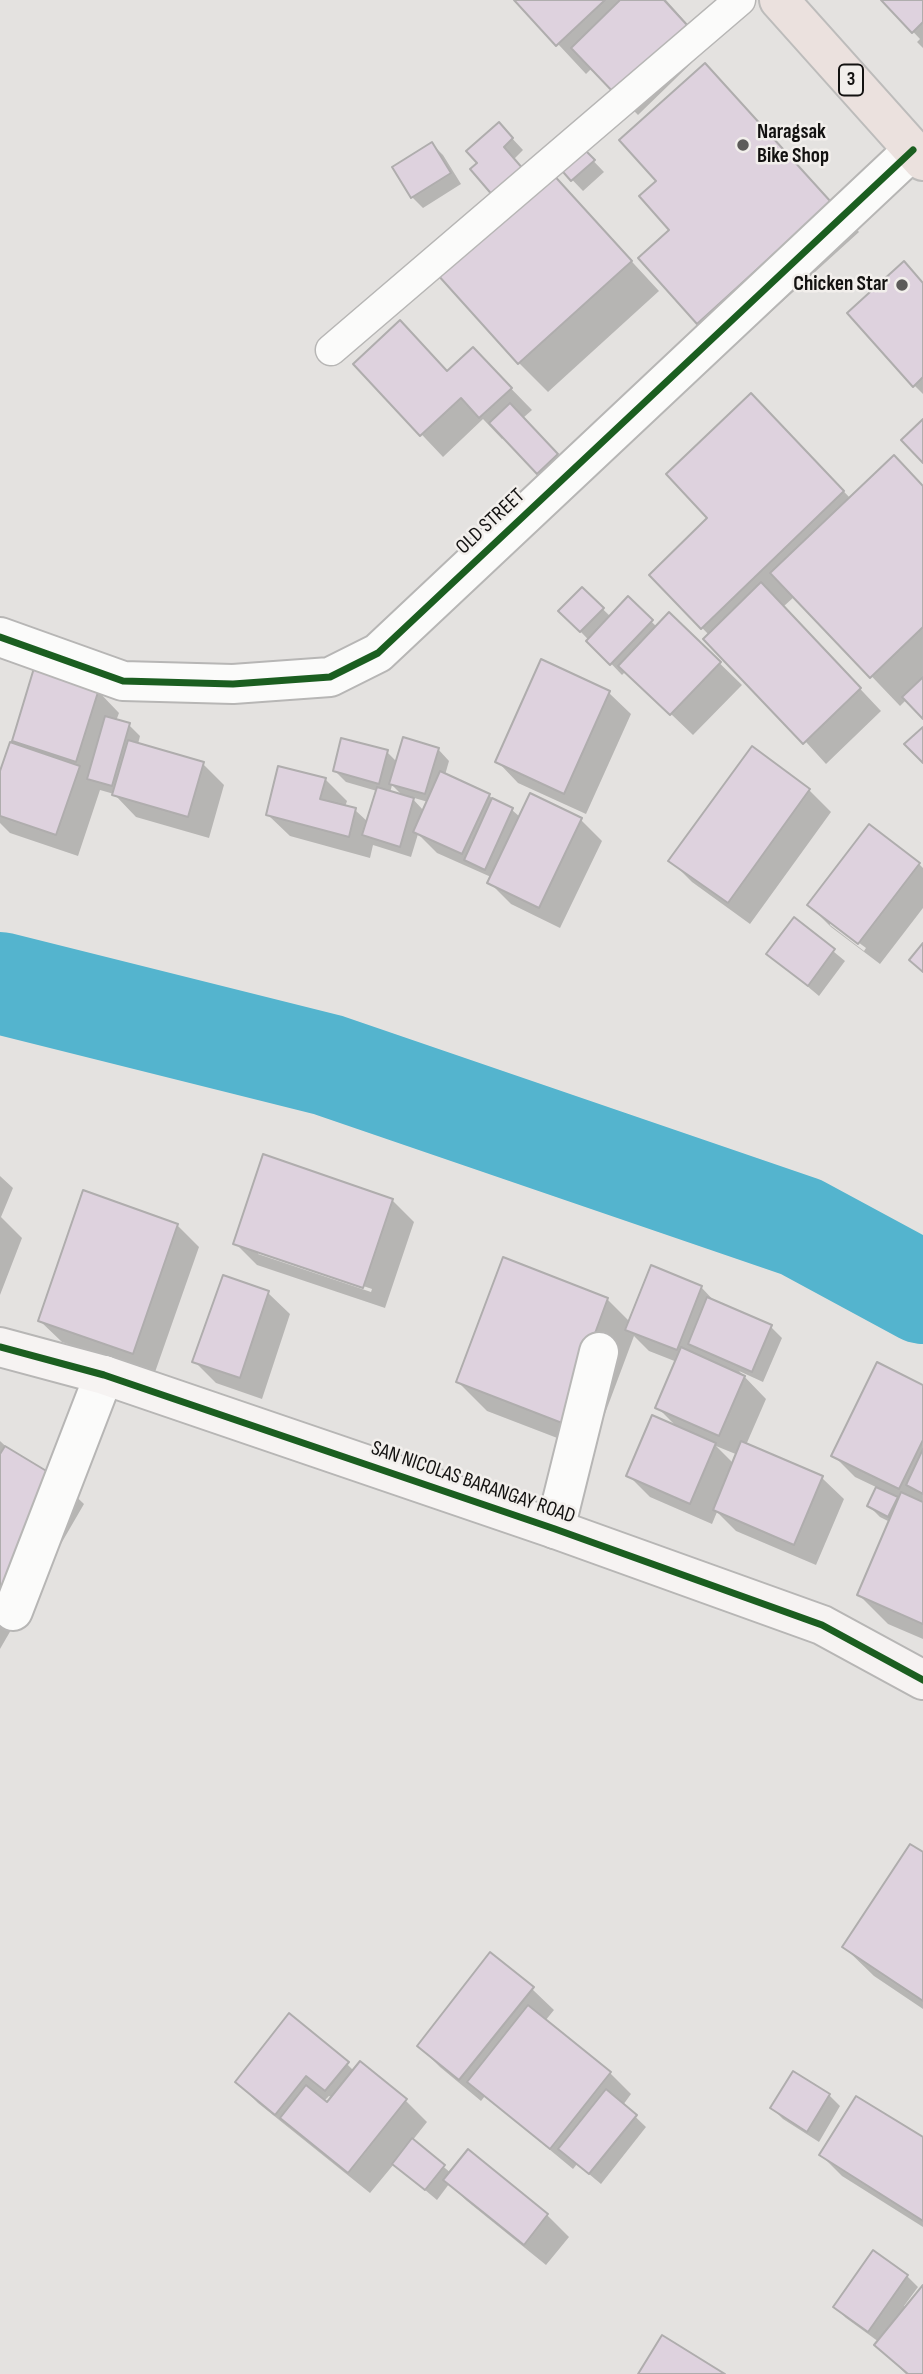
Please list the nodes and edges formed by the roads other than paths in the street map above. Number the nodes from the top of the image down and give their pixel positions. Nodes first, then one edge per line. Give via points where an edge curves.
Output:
1 (740, 0) edge
2 (779, 0) edge
3 (918, 156) edge
4 (331, 350) dead end
5 (0, 637) edge
6 (0, 1347) edge
7 (599, 1352) dead end
8 (104, 1375) junction
9 (555, 1529) junction
10 (13, 1611) dead end
11 (923, 1680) edge

1 - 4 lane
2 - 3 highway, 3
3 - 5 street, OLD STREET via 377,653 330,677 233,684 123,681
6 - 8 street, SAN NICOLAS BARANGAY ROAD
7 - 9 street
8 - 9 street, SAN NICOLAS BARANGAY ROAD
8 - 10 street
9 - 11 street, SAN NICOLAS BARANGAY ROAD via 822,1625

